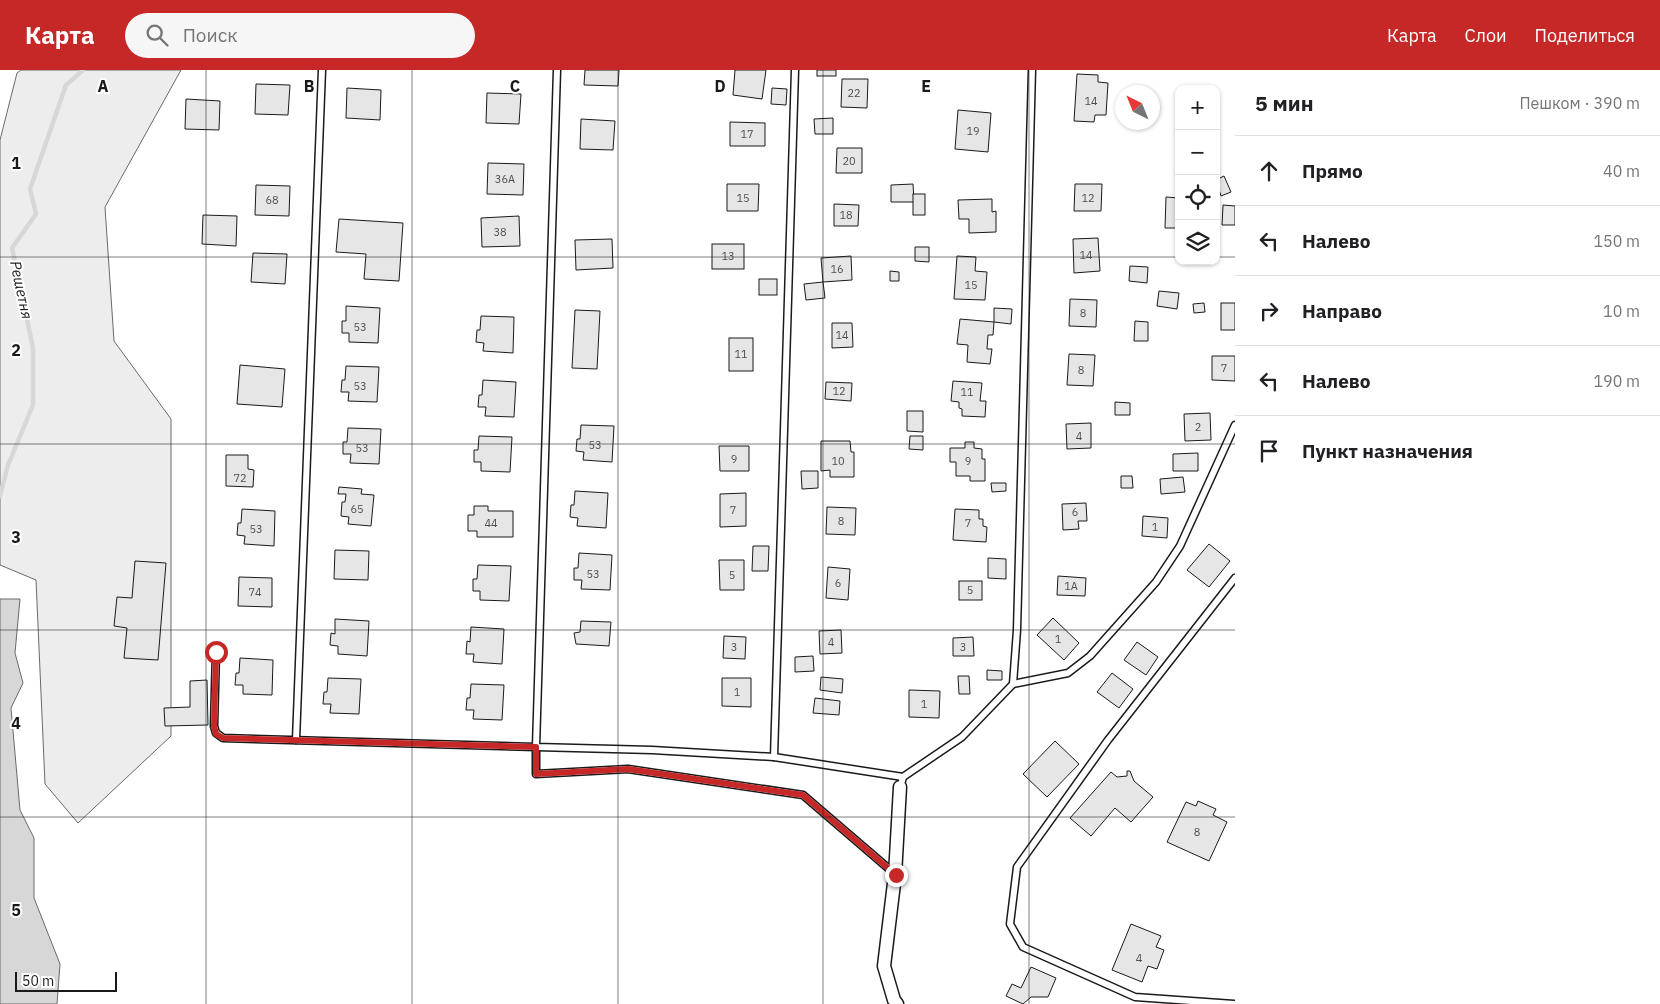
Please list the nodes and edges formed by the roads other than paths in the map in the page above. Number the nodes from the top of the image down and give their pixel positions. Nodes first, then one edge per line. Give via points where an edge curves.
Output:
1 (322, 70) edge
2 (557, 70) edge
3 (795, 70) edge
4 (1032, 70) edge
5 (1235, 425) edge
6 (1235, 578) edge
7 (216, 652) dead end
8 (1014, 684) junction
9 (296, 740) junction
10 (536, 747) junction
11 (774, 757) junction
12 (902, 782) junction
13 (896, 875) junction
14 (898, 1004) edge
15 (1234, 1004) edge

1 - 9 lane
2 - 10 lane
3 - 11 lane
4 - 8 lane
5 - 8 lane via 1180,546 1156,582 1090,656 1068,673
6 - 15 lane via 1108,740 1018,867 1010,924 1023,947 1135,997
7 - 9 lane via 216,734 223,738
8 - 12 lane via 962,736
9 - 10 lane
10 - 11 lane
10 - 13 lane via 536,774 628,769 803,795
11 - 12 lane
12 - 13 street
13 - 14 street via 884,966

